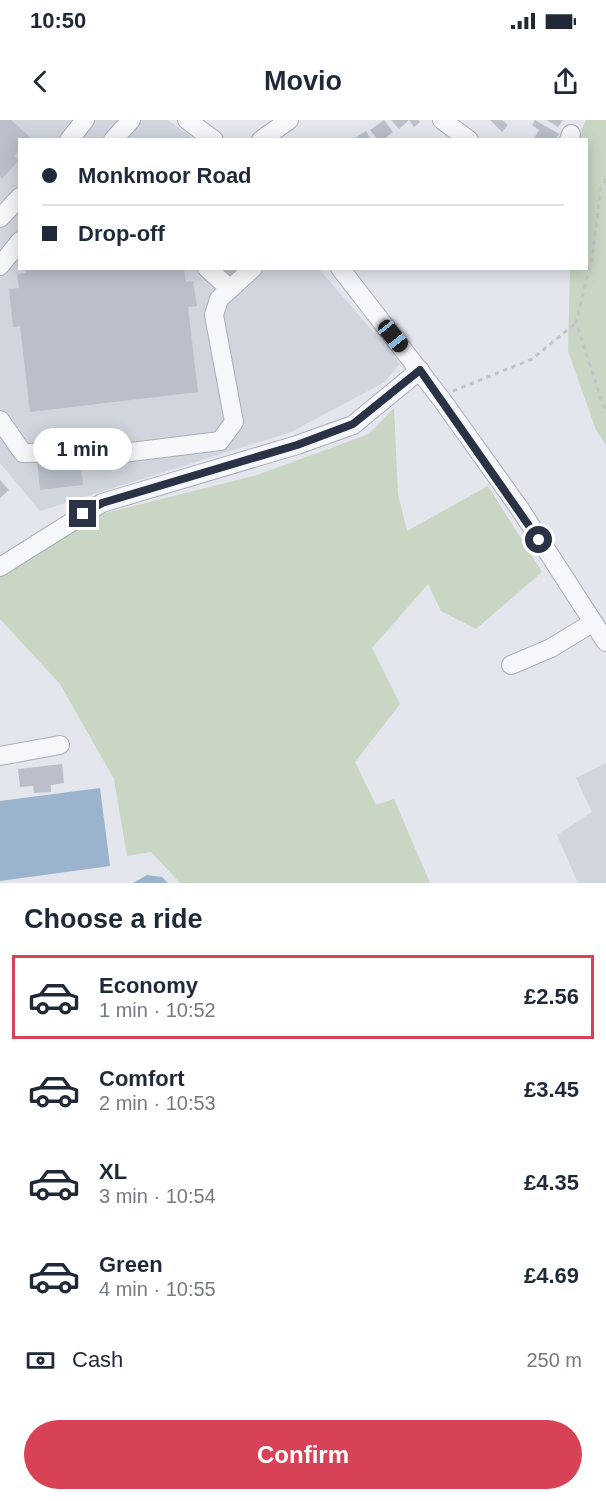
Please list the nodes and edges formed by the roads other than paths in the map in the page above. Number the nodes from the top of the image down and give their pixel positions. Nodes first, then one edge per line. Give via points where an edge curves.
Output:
1 (85, 120) edge
2 (131, 120) edge
3 (187, 120) edge
4 (289, 120) edge
5 (442, 120) edge
6 (71, 138) edge
7 (115, 138) edge
8 (211, 138) edge
9 (264, 138) edge
10 (466, 138) edge
11 (18, 199) edge
12 (0, 218) edge
13 (18, 244) edge
14 (0, 266) edge
15 (209, 270) edge
16 (251, 270) edge
17 (342, 270) edge
18 (230, 289) junction
19 (420, 370) junction
20 (0, 420) edge
21 (83, 452) dead end
22 (115, 454) dead end
23 (0, 567) edge
24 (592, 623) junction
25 (606, 642) edge
26 (511, 665) dead end
27 (60, 745) dead end
28 (0, 756) edge

1 - 6 street
2 - 7 street
3 - 8 street
4 - 9 street
5 - 10 street
11 - 12 street
13 - 14 street
15 - 18 street
16 - 18 street
17 - 19 street
18 - 22 street via 219,299 214,315 234,423 228,433 219,441
19 - 23 street via 353,424 297,445 102,503
19 - 24 street via 520,510
20 - 21 street via 23,453
24 - 25 street
24 - 26 street via 551,648
27 - 28 street

